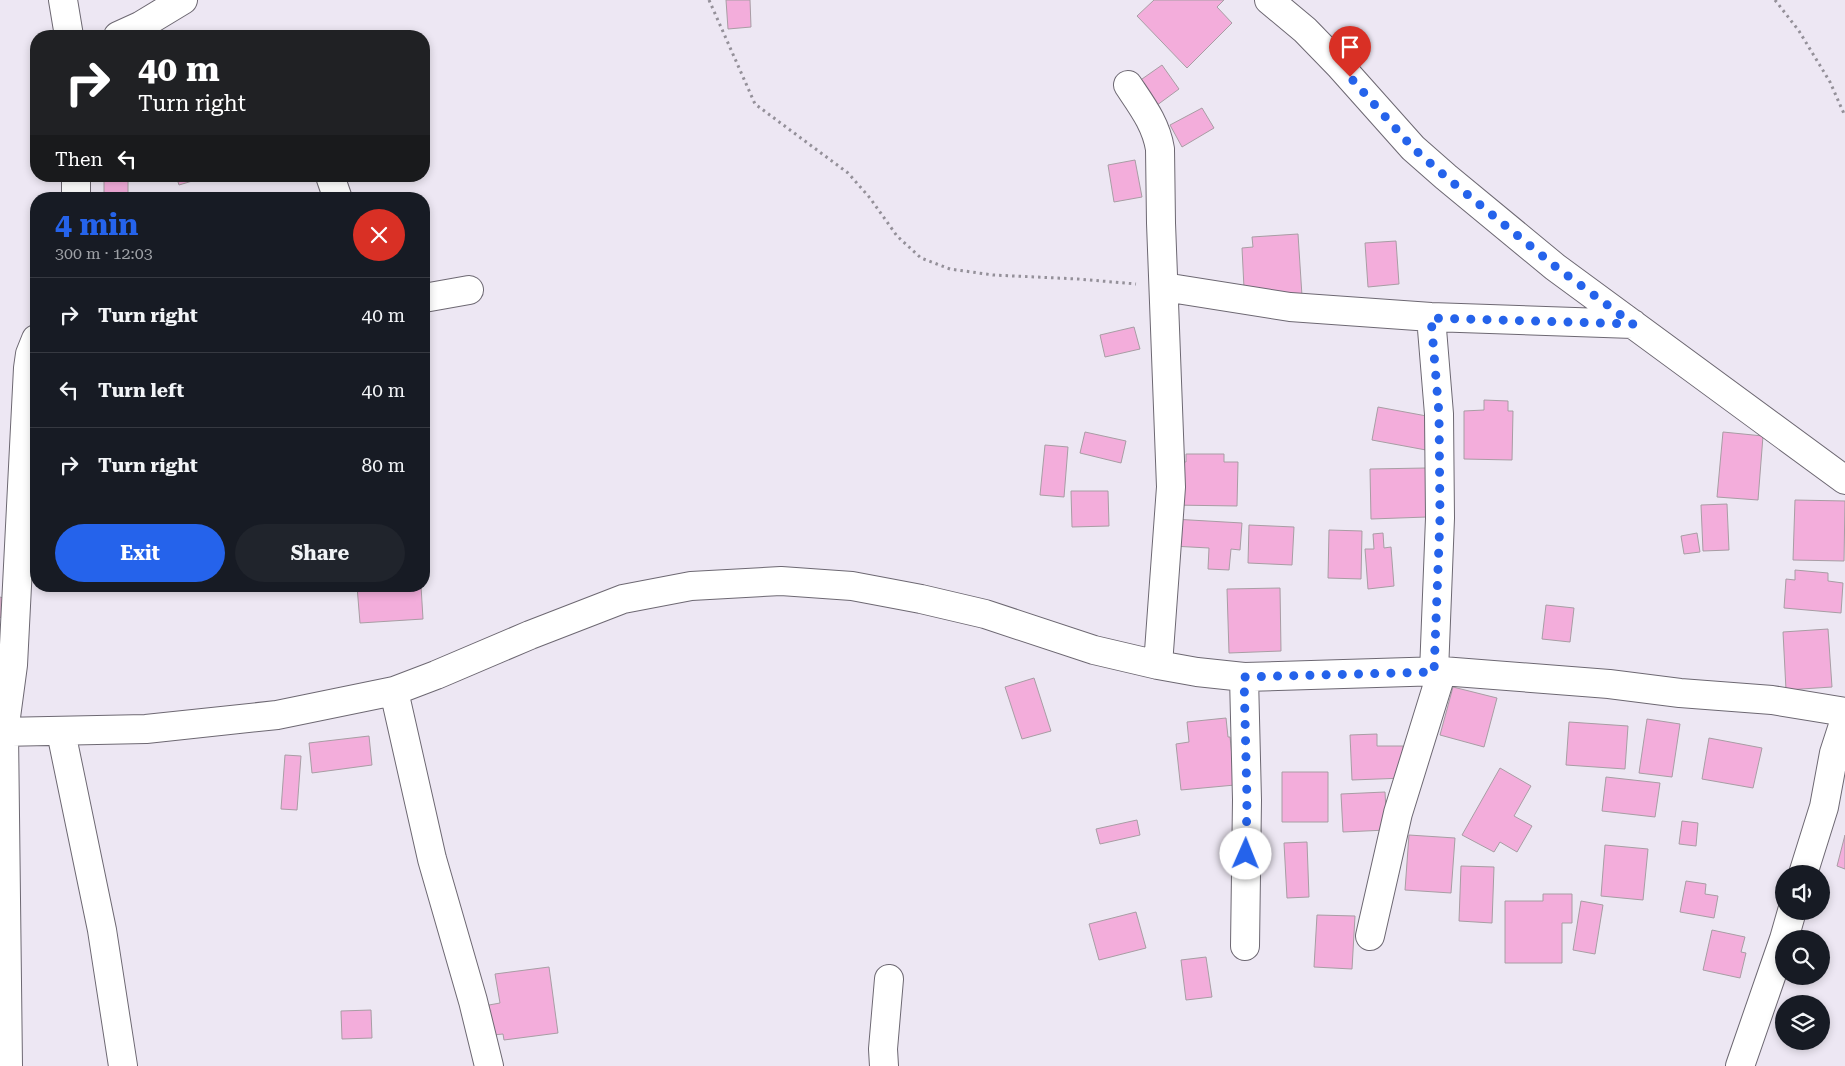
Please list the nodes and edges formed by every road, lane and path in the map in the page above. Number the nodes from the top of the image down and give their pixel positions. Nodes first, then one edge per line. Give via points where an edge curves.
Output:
1 (64, 0) edge
2 (183, 0) edge
3 (709, 0) edge
4 (1269, 0) edge
5 (1775, 0) edge
6 (68, 30) edge
7 (131, 30) edge
8 (1128, 85) dead end
9 (1845, 116) edge
10 (1164, 287) junction
11 (469, 290) dead end
12 (430, 297) edge
13 (1431, 318) junction
14 (1633, 324) junction
15 (30, 354) edge
16 (1845, 480) edge
17 (1158, 665) junction
18 (1438, 671) junction
19 (1244, 677) junction
20 (394, 690) junction
21 (1845, 712) edge
22 (1845, 719) edge
23 (2, 732) edge
24 (62, 732) junction
25 (1840, 762) edge
26 (1806, 865) edge
27 (1370, 936) dead end
28 (1245, 946) dead end
29 (1775, 965) edge
30 (889, 979) dead end
31 (8, 1066) edge
32 (123, 1066) edge
33 (488, 1066) edge
34 (884, 1066) edge
35 (1740, 1066) edge

1 - 6 street
2 - 7 street
3 - 10 path via 754,104 848,173 897,236 922,258 950,269
4 - 14 street via 1305,30 1426,160 1556,267
5 - 9 path via 1799,31 1830,82
8 - 10 street via 1151,120 1160,149
10 - 13 street via 1290,306
10 - 17 street via 1171,487
11 - 12 street
13 - 14 street
13 - 18 street via 1439,414
14 - 16 street
15 - 23 street via 14,665
17 - 19 street
17 - 20 street via 1094,650 985,614 921,599 852,586 781,581 690,586 623,599
18 - 19 street
18 - 21 street via 1772,700
18 - 27 street via 1398,813
19 - 28 street via 1247,800
20 - 24 street via 277,715 146,729
20 - 33 street via 432,859
22 - 25 street
23 - 24 street
23 - 31 street
24 - 32 street via 98,913
25 - 26 street
29 - 35 street
30 - 34 street

